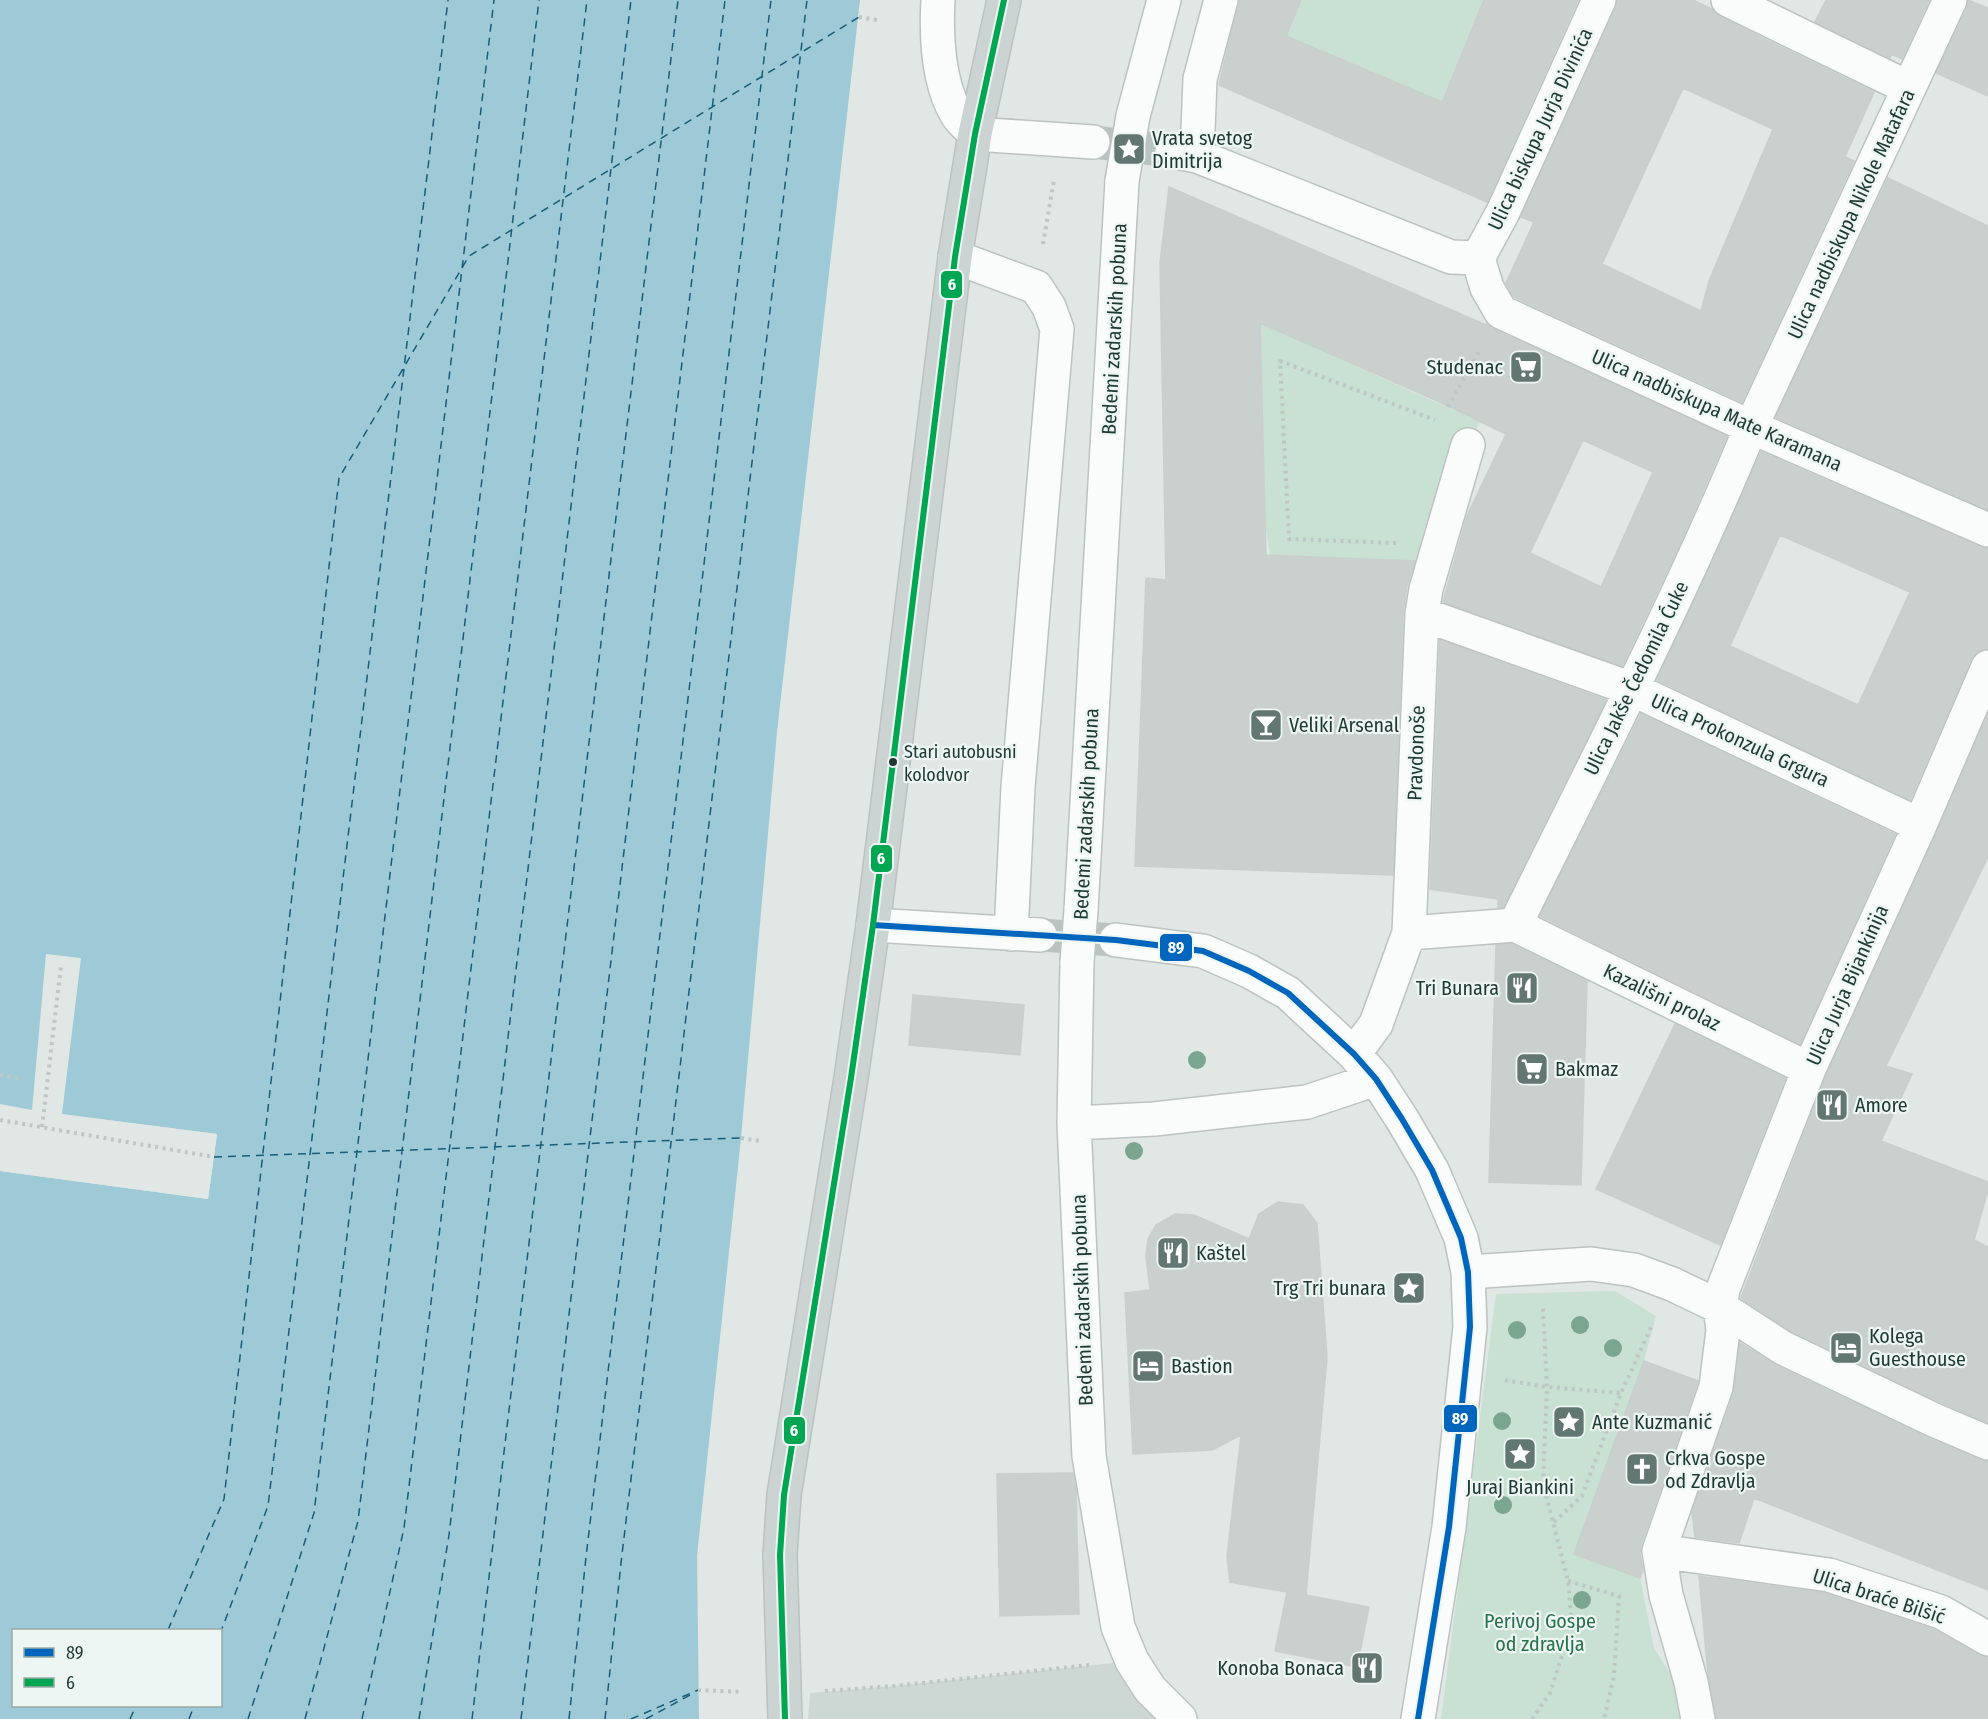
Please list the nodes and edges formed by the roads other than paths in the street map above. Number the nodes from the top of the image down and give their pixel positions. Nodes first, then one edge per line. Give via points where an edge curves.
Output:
1 (938, 0) edge
2 (1004, 0) edge
3 (1164, 0) edge
4 (1221, 0) edge
5 (1599, 0) edge
6 (1728, 0) edge
7 (1950, 0) edge
8 (1909, 88) junction
9 (975, 134) junction
10 (1093, 142) tunnel mouth
11 (955, 257) junction
12 (1478, 258) junction
13 (1751, 427) junction
14 (1468, 445) dead end
15 (1988, 530) edge
16 (1422, 614) junction
17 (1988, 667) edge
18 (1632, 689) junction
19 (1920, 825) junction
20 (873, 925) junction
21 (1515, 925) junction
22 (1409, 933) junction
23 (1116, 940) tunnel mouth
24 (1354, 1054) junction
25 (1809, 1069) junction
26 (1376, 1079) junction
27 (1074, 1123) junction
28 (1468, 1272) junction
29 (1720, 1308) junction
30 (1988, 1443) edge
31 (1659, 1551) junction
32 (1988, 1640) edge
33 (785, 1719) edge
34 (1180, 1719) edge
35 (1418, 1719) edge
36 (1698, 1719) edge

1 - 9 street via 945,87 957,115
2 - 9 main road
3 - 27 street, Bedemi zadarskih pobuna, bridge via 1132,116 1122,182 1077,962
4 - 12 street via 1184,154 1451,257
5 - 12 street, Ulica biskupa Jurja Divinića via 1503,212
6 - 8 street
7 - 8 street, Ulica nadbiskupa Nikole Matafara
8 - 13 street, Ulica nadbiskupa Nikole Matafara
9 - 10 street
9 - 11 main road
11 - 20 main road
11 - 20 street via 1036,286 1057,329 1018,786 1025,934
12 - 13 street, Ulica nadbiskupa Mate Karamana via 1486,288 1501,312
13 - 15 street, Ulica nadbiskupa Mate Karamana
13 - 18 street, Ulica Jakše Čedomila Ćuke
14 - 16 street, Pravdonoše
16 - 18 street, Ulica Prokonzula Grgura
16 - 22 street, Pravdonoše
17 - 19 street, Ulica Jurja Bijankinija
18 - 19 street, Ulica Prokonzula Grgura
18 - 21 street, Ulica Jakše Čedomila Ćuke
19 - 25 street, Ulica Jurja Bijankinija
20 - 33 main road via 784,1496 780,1555
21 - 22 street
21 - 25 street, Kazališni prolaz
22 - 24 street, Pravdonoše via 1376,1024
23 - 24 street via 1203,951 1249,971 1288,993
24 - 26 street
25 - 29 street, Ulica Jurja Bijankinija via 1723,1289
26 - 27 street via 1307,1102 1154,1119
26 - 28 street via 1432,1170 1461,1238
27 - 34 street, Bedemi zadarskih pobuna via 1089,1456 1118,1627 1150,1689
28 - 29 street via 1591,1264 1634,1270
28 - 35 street via 1470,1327 1449,1527
29 - 30 street via 1783,1348
29 - 31 street, Ulica Jurja Bijankinija via 1723,1330 1716,1387
31 - 32 street, Ulica braće Bilšić via 1829,1575 1941,1612
31 - 36 street via 1666,1595

